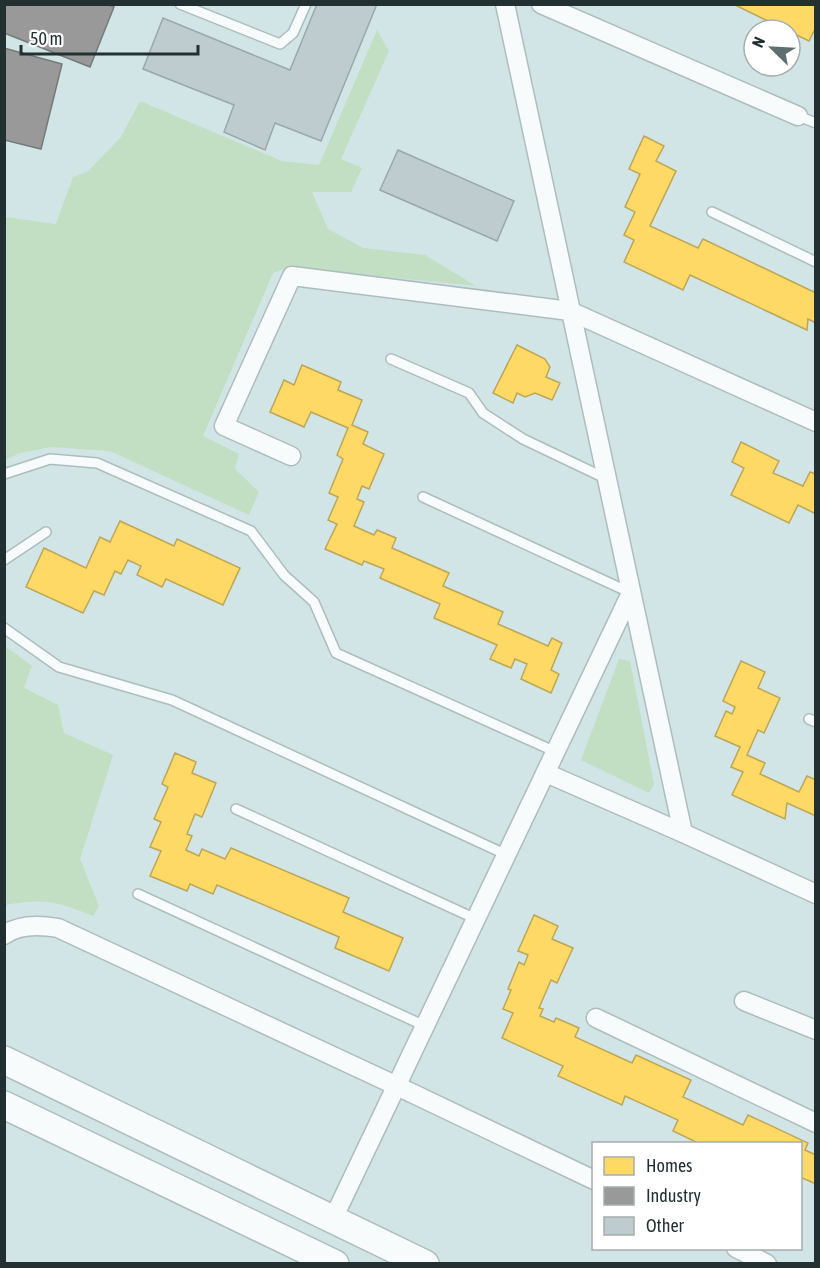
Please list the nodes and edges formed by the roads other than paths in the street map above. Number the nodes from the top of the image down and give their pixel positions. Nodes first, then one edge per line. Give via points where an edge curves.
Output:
1 (180, 4) edge
2 (306, 4) edge
3 (541, 4) edge
4 (504, 5) edge
5 (798, 116) joint
6 (816, 123) edge
7 (712, 212) dead end
8 (816, 262) edge
9 (570, 311) junction
10 (391, 360) dead end
11 (816, 422) edge
12 (291, 456) dead end
13 (4, 474) edge
14 (607, 479) junction
15 (423, 497) dead end
16 (46, 532) dead end
17 (4, 561) edge
18 (631, 593) junction
19 (4, 628) edge
20 (556, 752) junction
21 (546, 772) junction
22 (236, 809) dead end
23 (683, 833) junction
24 (507, 855) junction
25 (138, 894) dead end
26 (816, 894) edge
27 (476, 919) junction
28 (4, 935) edge
29 (744, 1001) dead end
30 (596, 1018) dead end
31 (425, 1026) junction
32 (816, 1030) edge
33 (4, 1060) edge
34 (397, 1086) junction
35 (4, 1105) edge
36 (816, 1123) edge
37 (592, 1179) edge
38 (333, 1219) junction
39 (740, 1250) edge
40 (335, 1263) edge
41 (424, 1263) edge
42 (767, 1263) edge

1 - 2 lane via 280,44 293,33
3 - 5 street
4 - 9 street
5 - 6 lane
7 - 8 lane
9 - 11 street
9 - 12 street via 292,276 224,426
9 - 14 street
10 - 14 lane via 468,393 483,413 523,439
13 - 20 lane via 50,459 97,463 251,531 284,575 314,602 336,654
14 - 18 street
15 - 18 lane
16 - 17 lane
18 - 20 street
18 - 23 street
19 - 24 lane via 59,667 172,700
20 - 21 street
21 - 23 street
21 - 24 street
22 - 27 lane
23 - 26 street
24 - 27 street
25 - 31 lane
27 - 31 street
28 - 34 street via 38,925 58,927
29 - 32 street
30 - 36 street
31 - 34 street
33 - 38 main road
34 - 37 street
34 - 38 street
35 - 40 main road
38 - 41 main road
39 - 42 street

